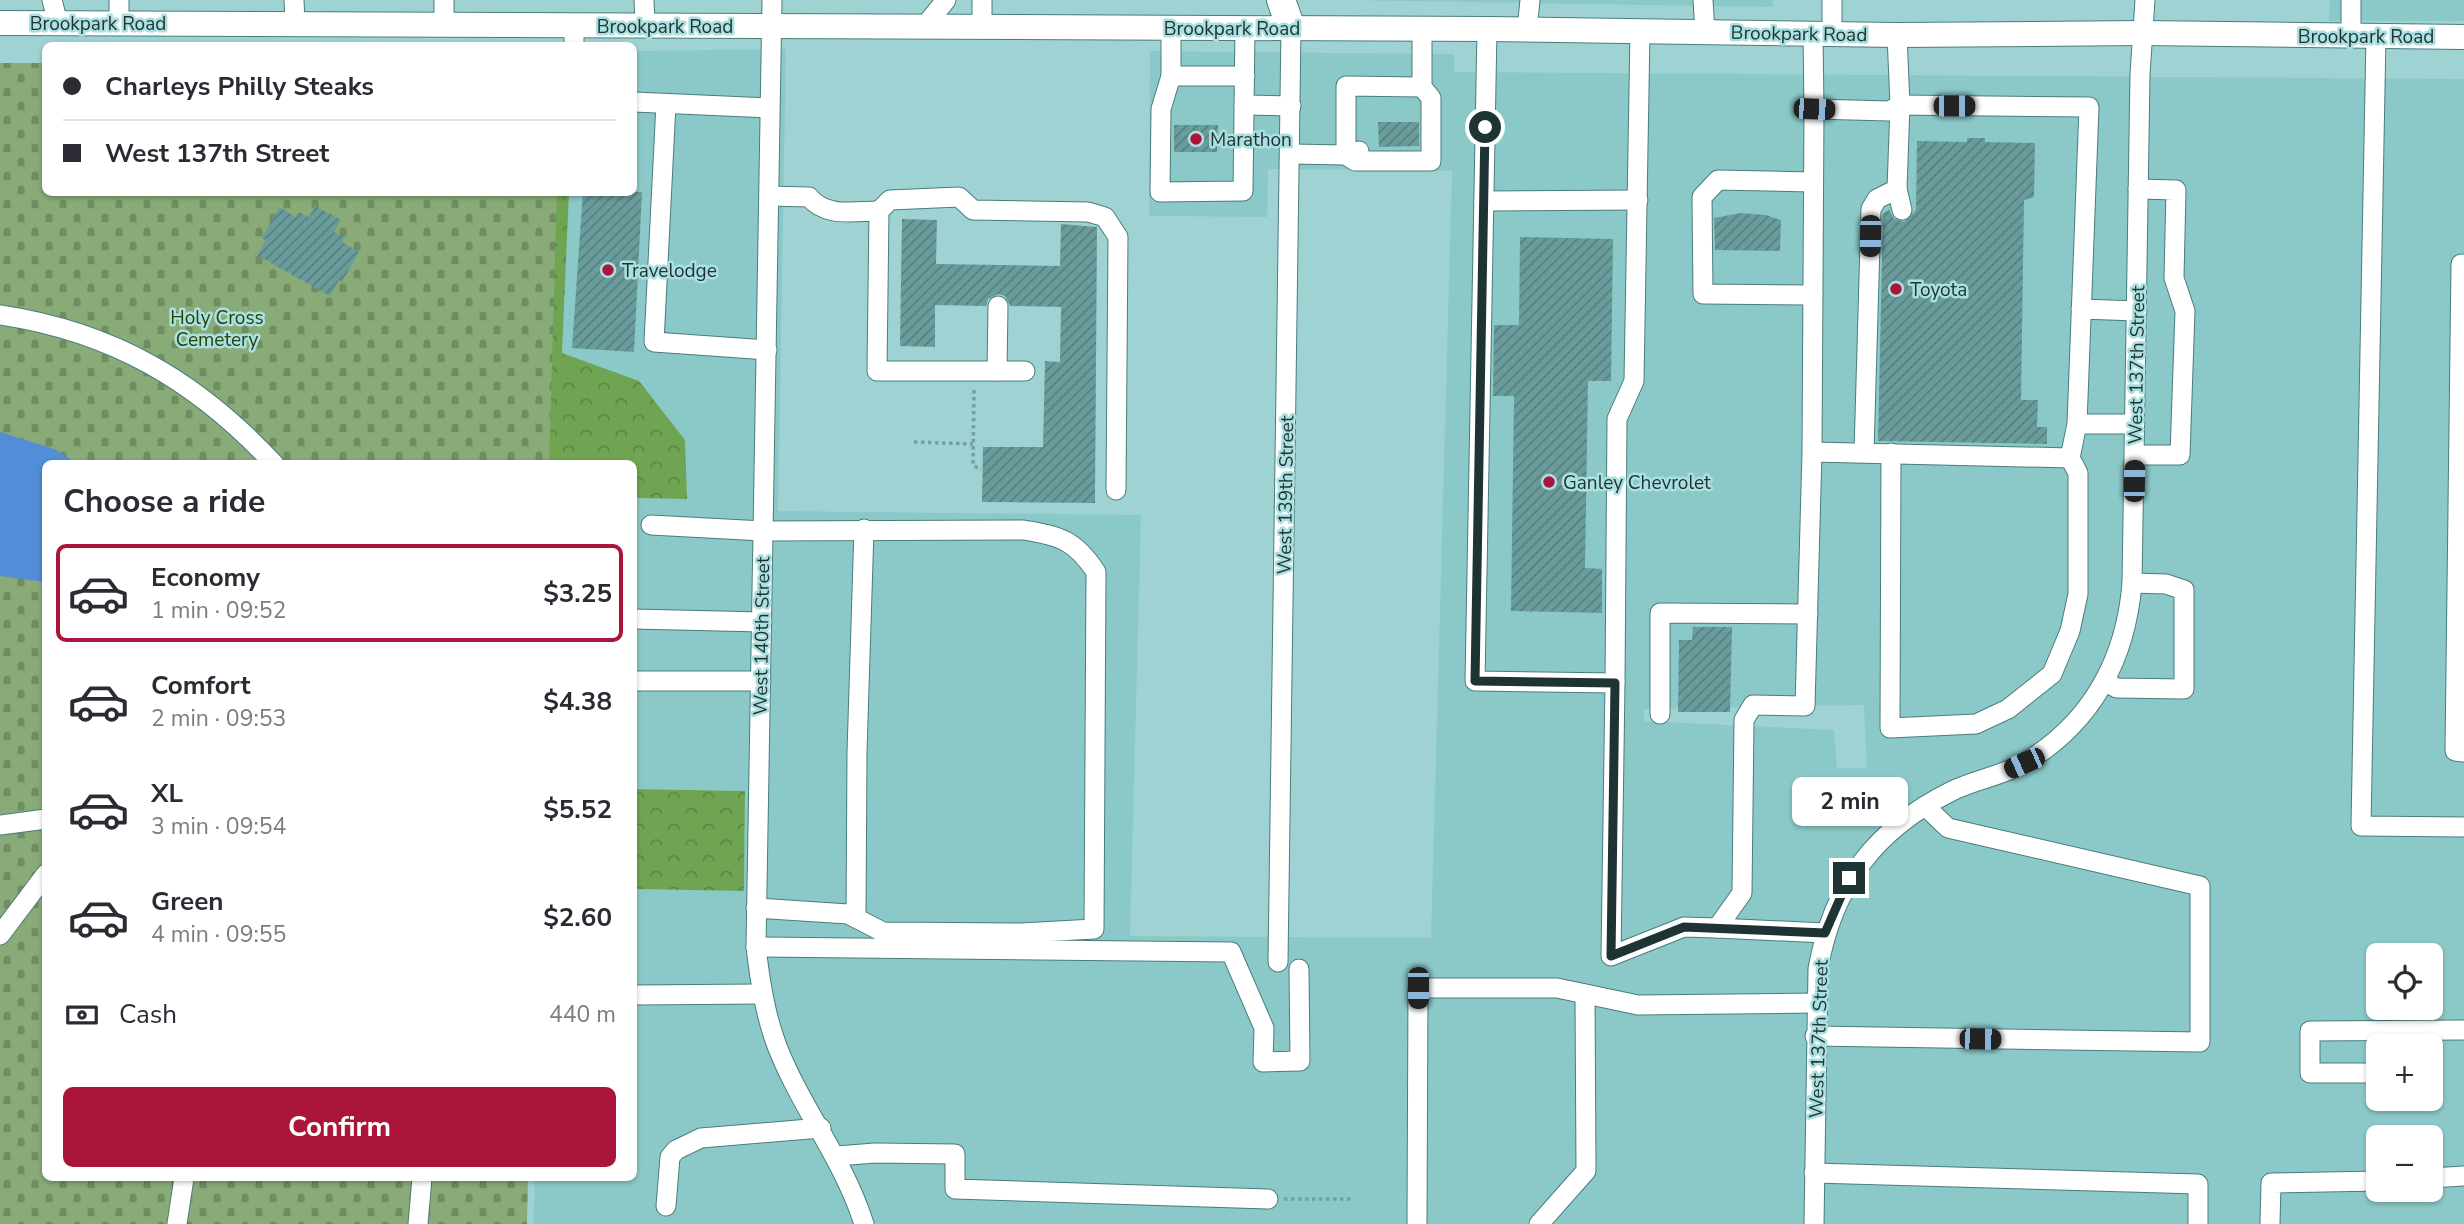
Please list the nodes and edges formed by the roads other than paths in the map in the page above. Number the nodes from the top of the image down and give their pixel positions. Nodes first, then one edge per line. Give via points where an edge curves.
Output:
1 (645, 0) edge
2 (772, 0) edge
3 (946, 0) edge
4 (982, 0) edge
5 (1281, 0) edge
6 (1301, 0) edge
7 (1530, 0) edge
8 (1703, 0) edge
9 (1832, 0) edge
10 (2145, 0) edge
11 (2351, 0) edge
12 (55, 11) edge
13 (119, 11) edge
14 (294, 12) edge
15 (444, 12) edge
16 (0, 23) edge
17 (645, 25) junction
18 (770, 26) junction
19 (924, 27) junction
20 (982, 28) junction
21 (1171, 28) junction
22 (1245, 28) junction
23 (1292, 28) junction
24 (1487, 29) junction
25 (1527, 29) junction
26 (1422, 30) junction
27 (1640, 31) junction
28 (1705, 32) junction
29 (2142, 33) junction
30 (1823, 34) junction
31 (1897, 35) junction
32 (574, 36) edge
33 (2351, 36) junction
34 (2376, 36) junction
35 (2464, 37) edge
36 (1171, 76) junction
37 (1245, 76) junction
38 (1422, 87) junction
39 (637, 102) edge
40 (666, 104) junction
41 (1244, 105) junction
42 (1900, 105) junction
43 (1291, 106) junction
44 (769, 108) junction
45 (1814, 109) junction
46 (1290, 155) junction
47 (1346, 155) junction
48 (1814, 182) junction
49 (1897, 189) junction
50 (2138, 189) junction
51 (769, 196) junction
52 (1637, 200) junction
53 (1484, 201) junction
54 (1895, 209) dead end
55 (880, 211) junction
56 (2463, 264) edge
57 (1813, 295) junction
58 (998, 306) dead end
59 (2081, 309) junction
60 (2137, 311) junction
61 (0, 315) edge
62 (767, 350) junction
63 (997, 371) junction
64 (1025, 371) dead end
65 (2462, 409) edge
66 (2077, 424) junction
67 (2135, 424) junction
68 (1812, 452) junction
69 (1864, 453) junction
70 (1891, 453) junction
71 (2134, 455) junction
72 (2070, 458) junction
73 (270, 460) edge
74 (1116, 490) dead end
75 (651, 525) dead end
76 (864, 529) junction
77 (763, 531) junction
78 (2132, 583) junction
79 (1808, 614) junction
80 (637, 619) edge
81 (762, 622) junction
82 (637, 681) edge
83 (761, 681) junction
84 (2105, 681) junction
85 (1615, 683) junction
86 (1660, 714) dead end
87 (2459, 752) edge
88 (1925, 806) junction
89 (42, 820) edge
90 (0, 825) edge
91 (2464, 827) edge
92 (42, 879) edge
93 (756, 908) junction
94 (856, 918) junction
95 (1717, 928) junction
96 (1825, 933) junction
97 (0, 935) edge
98 (756, 947) junction
99 (1278, 962) dead end
100 (1299, 969) dead end
101 (762, 994) junction
102 (1585, 994) junction
103 (637, 995) edge
104 (1816, 1003) junction
105 (2464, 1030) edge
106 (2426, 1034) edge
107 (2366, 1036) edge
108 (1815, 1037) junction
109 (2366, 1073) edge
110 (821, 1128) junction
111 (837, 1156) junction
112 (1814, 1173) junction
113 (2464, 1176) edge
114 (2443, 1177) edge
115 (184, 1181) edge
116 (422, 1181) edge
117 (2366, 1181) edge
118 (1268, 1199) road end
119 (666, 1206) dead end
120 (177, 1224) edge
121 (418, 1224) edge
122 (864, 1224) edge
123 (1418, 1224) edge
124 (1539, 1224) edge
125 (1814, 1224) edge
126 (2199, 1224) edge
127 (2270, 1224) edge

1 - 17 street
2 - 18 street, West 140th Street
3 - 19 street
4 - 20 street
5 - 23 highway
6 - 23 highway
7 - 25 street
8 - 28 street
9 - 30 street
10 - 29 street, West 137th Street
11 - 33 street
12 - 13 main road, Brookpark Road
12 - 16 main road, Brookpark Road
13 - 14 main road, Brookpark Road
14 - 15 main road, Brookpark Road
15 - 32 main road, Brookpark Road
17 - 18 main road, Brookpark Road
17 - 32 main road, Brookpark Road
18 - 19 main road, Brookpark Road
18 - 44 street, West 140th Street
19 - 20 main road, Brookpark Road
20 - 21 main road, Brookpark Road
21 - 22 main road, Brookpark Road
21 - 36 street
22 - 23 main road, Brookpark Road
22 - 37 street
23 - 26 main road, Brookpark Road
23 - 43 street, West 139th Street
24 - 25 main road, Brookpark Road
24 - 26 main road, Brookpark Road
24 - 53 street
25 - 27 main road, Brookpark Road
26 - 38 street
27 - 28 main road, Brookpark Road
27 - 52 street
28 - 30 main road, Brookpark Road
29 - 31 main road, Brookpark Road
29 - 33 main road, Brookpark Road
29 - 50 street, West 137th Street
30 - 31 main road, Brookpark Road
30 - 45 street
31 - 42 street
33 - 34 main road, Brookpark Road
34 - 35 main road, Brookpark Road
34 - 91 street via 2361,826
36 - 37 street
36 - 41 street via 1161,109 1160,192 1243,191
37 - 41 street
38 - 47 street via 1346,86
38 - 47 street via 1431,98 1431,161 1355,161
39 - 40 street
40 - 44 street
40 - 62 street via 654,342
41 - 43 street
42 - 45 street via 1889,111
42 - 49 street
42 - 59 street via 2089,107
43 - 46 street, West 139th Street
44 - 51 street, West 140th Street
45 - 48 street
46 - 47 street
46 - 99 street, West 139th Street
48 - 57 street
48 - 57 street via 1717,180 1702,197 1703,294
49 - 54 street
49 - 69 street via 1877,199 1871,209
50 - 60 street, West 137th Street
50 - 71 street via 2176,190 2174,278 2185,311 2180,455
51 - 55 street via 809,198 828,211
51 - 62 street, West 140th Street
52 - 53 street
52 - 85 street via 1634,381 1616,419
53 - 85 street via 1475,681
55 - 63 street via 877,371
55 - 74 street via 890,200 959,198 973,210 1088,212 1105,217 1118,237
56 - 65 street
57 - 68 street
58 - 63 street
59 - 60 street
59 - 66 street
60 - 67 street, West 137th Street
61 - 73 street via 50,323 147,360 214,405
62 - 77 street, West 140th Street
63 - 64 street
65 - 87 street
66 - 67 street
66 - 72 street
67 - 71 street, West 137th Street
68 - 69 street
68 - 79 street
69 - 70 street
70 - 72 street
70 - 72 street via 1890,728 1976,724 2008,709 2052,674 2070,631 2078,594 2078,473
71 - 78 street, West 137th Street
75 - 77 street
76 - 77 street
76 - 94 street
76 - 94 street via 1024,530 1058,536 1082,551 1096,572 1094,929 883,932
77 - 81 street, West 140th Street
78 - 84 street, West 137th Street via 2123,642
78 - 84 street via 2166,584 2184,590 2184,689 2117,688
79 - 86 street via 1660,613
79 - 95 street via 1805,706 1752,705 1744,720 1742,893
80 - 81 street
81 - 83 street, West 140th Street
82 - 83 street
83 - 93 street, West 140th Street
84 - 88 street, West 137th Street via 2078,719 2052,744 2024,763 1955,789
85 - 95 street via 1611,956 1684,927
88 - 96 street, West 137th Street via 1900,822 1863,859 1849,878
88 - 108 street via 1948,828 2200,886 2200,1042
89 - 90 street
92 - 97 street
93 - 94 street
93 - 98 street, West 140th Street
95 - 96 street
96 - 104 street, West 137th Street
98 - 100 street via 1231,952 1264,1028 1263,1062 1300,1061
98 - 101 street, West 140th Street
101 - 103 street
101 - 110 street, West 140th Street via 778,1048
102 - 104 street via 1639,1005
102 - 123 street via 1557,988 1418,988
102 - 124 street via 1586,1171
104 - 108 street, West 137th Street
105 - 106 street
107 - 109 street via 2310,1031 2309,1073
108 - 112 street, West 137th Street
110 - 111 street, West 140th Street
110 - 119 street via 701,1138 687,1144 670,1157
111 - 118 street via 956,1154 956,1189
111 - 122 street, West 140th Street
112 - 125 street, West 137th Street
112 - 126 street via 2198,1184
113 - 114 street
115 - 120 street
116 - 121 street
117 - 127 street via 2272,1183

